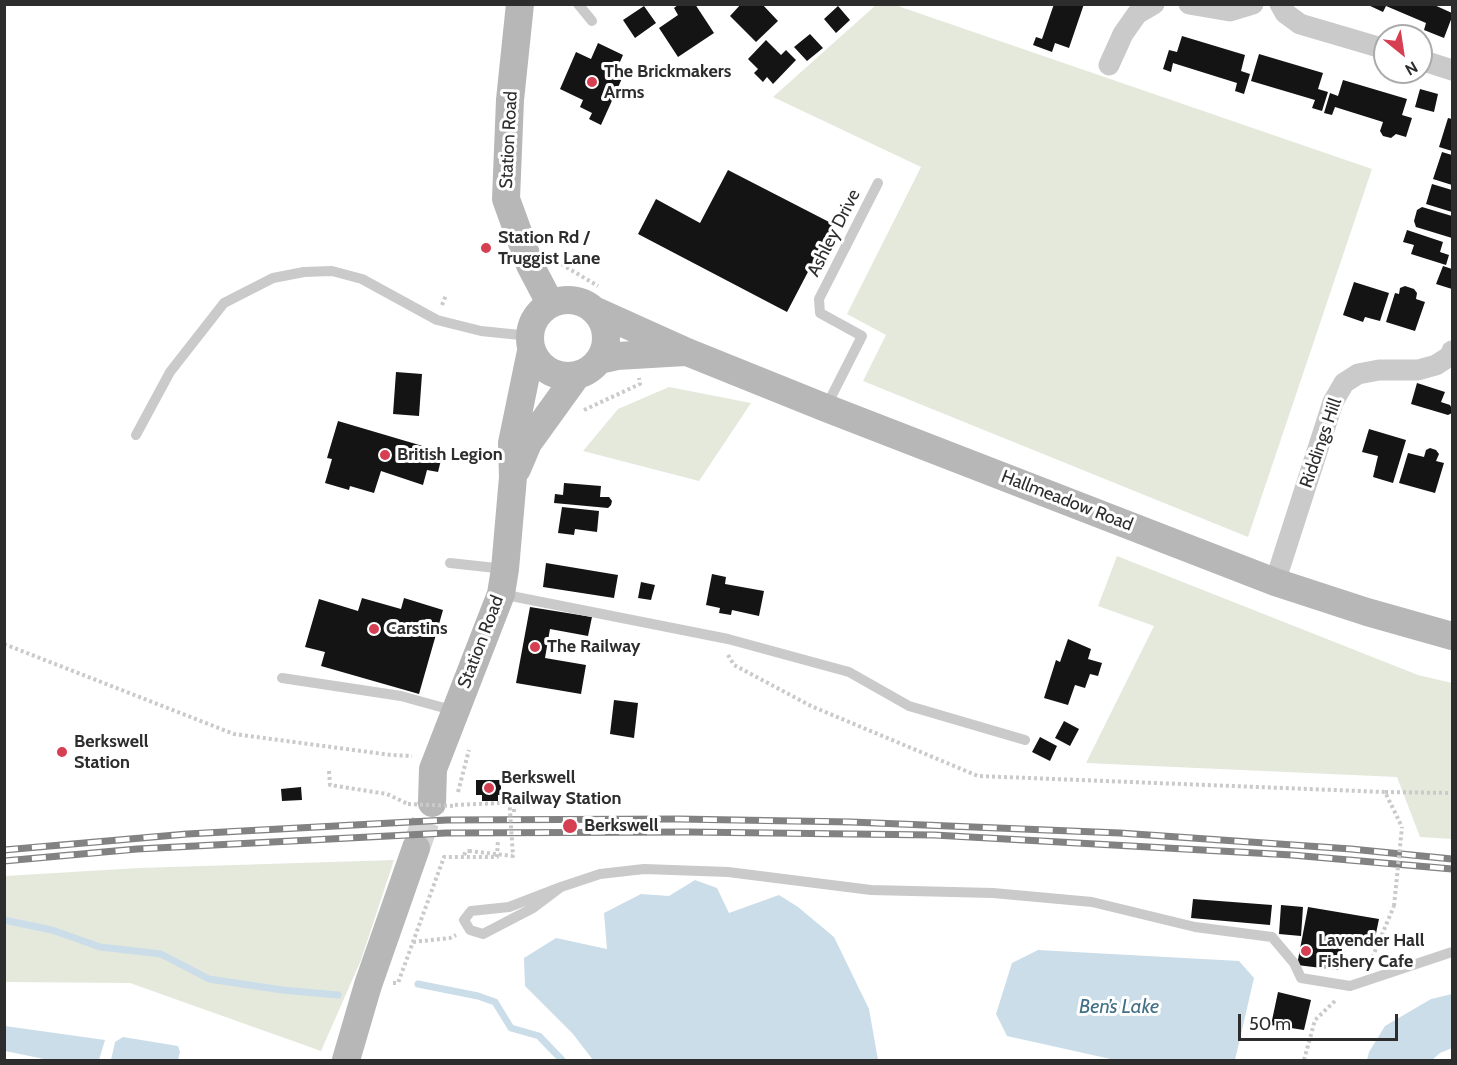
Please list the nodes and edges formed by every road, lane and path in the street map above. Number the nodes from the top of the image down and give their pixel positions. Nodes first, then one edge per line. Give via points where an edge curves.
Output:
1 (520, 4) edge
2 (578, 4) edge
3 (1154, 4) edge
4 (1189, 4) edge
5 (1253, 4) edge
6 (1280, 4) edge
7 (592, 21) dead end
8 (1373, 45) edge
9 (1433, 64) edge
10 (1109, 65) dead end
11 (1452, 70) edge
12 (878, 183) dead end
13 (550, 303) junction
14 (596, 311) junction
15 (531, 343) junction
16 (1452, 351) edge
17 (687, 352) junction
18 (636, 355) junction
19 (588, 368) junction
20 (826, 408) junction
21 (577, 414) dead end
22 (136, 435) dead end
23 (513, 477) junction
24 (450, 563) dead end
25 (503, 582) junction
26 (1275, 582) junction
27 (1452, 636) edge
28 (728, 639) junction
29 (4, 644) edge
30 (282, 678) dead end
31 (455, 711) junction
32 (1025, 740) dead end
33 (469, 749) dead end
34 (420, 756) dead end
35 (329, 771) dead end
36 (1385, 792) junction
37 (1452, 793) edge
38 (514, 803) junction
39 (444, 805) junction
40 (514, 814) dead end
41 (498, 839) dead end
42 (416, 848) tunnel mouth
43 (464, 855) junction
44 (561, 887) junction
45 (1394, 906) dead end
46 (471, 930) junction
47 (1452, 952) edge
48 (346, 1060) edge

1 - 13 street, Station Road via 510,100 506,199 530,264
2 - 7 lane
3 - 10 street via 1137,14
4 - 5 street via 1230,11
6 - 8 street via 1300,24
9 - 11 street
12 - 20 lane, Ashley Drive via 819,299 820,313 862,336
13 - 14 street via 573,300
13 - 15 street, Station Road via 534,319
14 - 17 street, Hallmeadow Road
14 - 19 street, Station Road via 606,332 604,352
15 - 19 street via 537,361 556,375
15 - 22 lane via 437,320 362,279 332,271 273,278 224,303 170,372
15 - 23 street, Station Road via 512,443
16 - 26 street, Riddings Hill via 1436,365 1358,374 1344,383 1332,402
17 - 18 street, Hallmeadow Road
17 - 20 street, Hallmeadow Road
18 - 19 street, Hallmeadow Road
18 - 21 path via 640,384
19 - 23 street, Station Road via 528,443
20 - 26 street, Hallmeadow Road
23 - 25 street, Station Road
24 - 25 lane
25 - 28 lane
25 - 31 street, Station Road
26 - 27 street, Hallmeadow Road
28 - 32 lane via 849,672 909,706
28 - 36 path via 728,655 734,665 811,705 978,776
29 - 34 path via 234,734 391,756
30 - 31 lane via 401,696
31 - 39 street, Station Road via 433,769
33 - 39 path
35 - 39 path, bridge via 330,785 387,794 408,804
36 - 37 path
36 - 45 path, bridge via 1402,827
38 - 39 path
38 - 40 path
38 - 43 path, bridge via 522,801 523,795 509,796 513,856 470,851
41 - 43 path via 497,857
42 - 48 street
43 - 46 path via 444,857 413,942 450,938
44 - 46 lane via 499,927 483,934
44 - 46 lane via 508,907 471,911 464,920
44 - 47 lane via 600,874 644,869 728,872 871,890 993,893 1092,902 1195,927 1272,937 1301,978 1350,986

